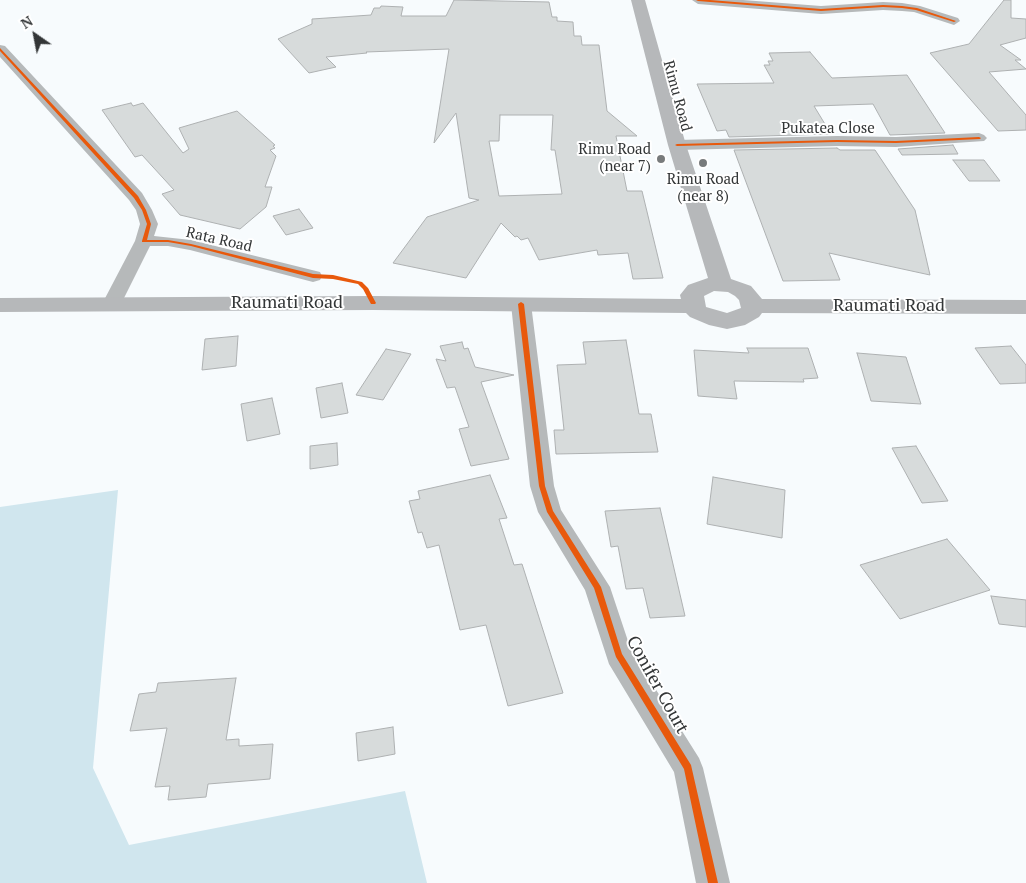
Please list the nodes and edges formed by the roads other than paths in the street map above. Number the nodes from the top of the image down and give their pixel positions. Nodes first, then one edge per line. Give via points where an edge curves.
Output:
1 (638, 0) edge
2 (698, 0) edge
3 (954, 21) dead end
4 (0, 49) edge
5 (979, 138) dead end
6 (677, 144) junction
7 (144, 242) junction
8 (313, 276) dead end
9 (721, 284) junction
10 (112, 304) junction
11 (521, 304) junction
12 (0, 305) edge
13 (693, 306) junction
14 (753, 306) junction
15 (1026, 307) edge
16 (713, 883) edge

1 - 6 main road, Rimu Road
2 - 3 street via 821,10 902,7
4 - 7 street via 136,197 148,224
5 - 6 street, Pukatea Close
6 - 9 main road, Rimu Road
7 - 8 street, Rata Road via 191,244
7 - 10 street
9 - 13 main road via 696,290 692,295
9 - 14 main road via 744,291
10 - 11 main road, Raumati Road
10 - 12 main road, Raumati Road
11 - 13 main road, Raumati Road
11 - 16 street, Conifer Court via 542,486 550,512 597,586 619,655 688,768
13 - 14 main road via 707,317 727,321 745,317
14 - 15 main road, Raumati Road

